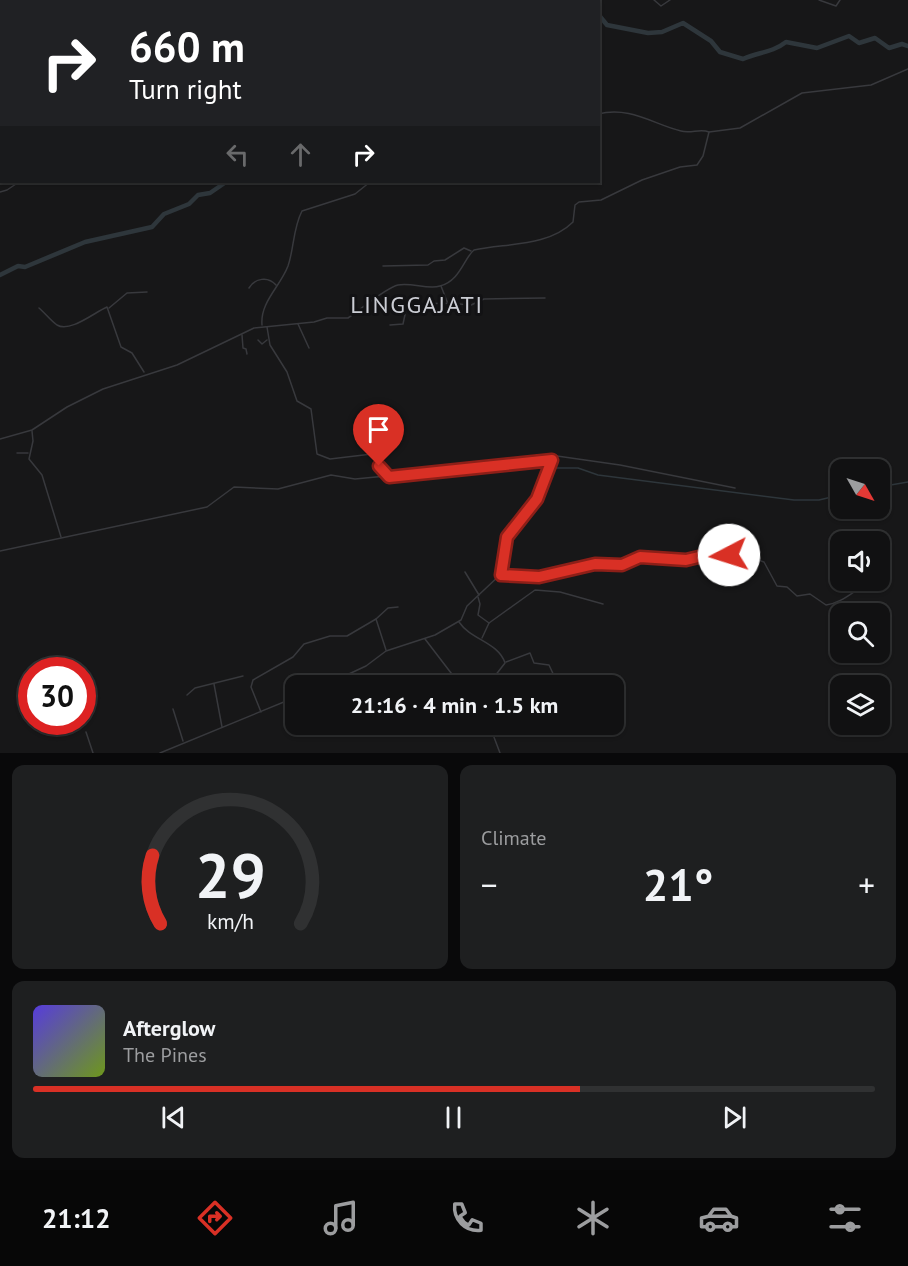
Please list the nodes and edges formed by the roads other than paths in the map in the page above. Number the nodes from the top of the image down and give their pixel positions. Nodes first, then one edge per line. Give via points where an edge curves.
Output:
1 (654, 0) edge
2 (670, 0) edge
3 (819, 0) edge
4 (840, 0) edge
5 (908, 69) edge
6 (600, 114) edge
7 (709, 132) junction
8 (18, 183) edge
9 (369, 183) edge
10 (0, 192) edge
11 (472, 251) junction
12 (383, 266) dead end
13 (276, 286) junction
14 (441, 286) junction
15 (249, 288) dead end
16 (147, 292) dead end
17 (544, 298) dead end
18 (448, 305) junction
19 (39, 308) dead end
20 (108, 309) junction
21 (298, 323) junction
22 (390, 325) dead end
23 (262, 326) junction
24 (267, 327) junction
25 (241, 334) junction
26 (258, 340) dead end
27 (268, 340) junction
28 (309, 348) dead end
29 (247, 354) dead end
30 (145, 374) junction
31 (32, 430) junction
32 (0, 439) edge
33 (17, 453) dead end
34 (29, 453) junction
35 (552, 460) junction
36 (387, 477) junction
37 (735, 488) dead end
38 (61, 537) junction
39 (0, 551) edge
40 (465, 572) dead end
41 (501, 575) junction
42 (854, 591) edge
43 (478, 596) junction
44 (603, 604) dead end
45 (398, 607) dead end
46 (376, 619) junction
47 (458, 622) junction
48 (489, 623) junction
49 (425, 639) junction
50 (482, 639) junction
51 (386, 651) junction
52 (505, 663) junction
53 (347, 675) edge
54 (453, 675) edge
55 (496, 675) edge
56 (554, 675) edge
57 (243, 676) dead end
58 (214, 684) junction
59 (187, 695) dead end
60 (285, 702) edge
61 (173, 709) dead end
62 (261, 712) junction
63 (222, 727) junction
64 (87, 735) edge
65 (493, 735) edge
66 (183, 742) junction
67 (93, 753) edge
68 (160, 753) edge
69 (500, 753) edge

1 - 2 street via 661,6
3 - 4 street via 838,6
5 - 7 street via 871,85 802,93 740,128
6 - 7 street via 611,111 644,116 684,132
7 - 11 street via 697,165 642,180 601,200 579,202 573,222 554,234 522,244
8 - 10 street
9 - 13 street via 355,194 302,212 288,266
11 - 12 street via 464,248 428,265
11 - 14 street via 462,269
13 - 15 street via 263,279
13 - 23 street via 262,310
14 - 18 street
14 - 21 street via 398,285 364,303 348,318
16 - 20 street via 127,293
17 - 18 street via 486,299 469,306
18 - 22 street via 406,310 403,324
19 - 20 street via 63,326
20 - 30 street via 121,347 132,353
21 - 24 street
21 - 28 street
23 - 24 street
23 - 25 street
24 - 27 street
25 - 29 street
25 - 30 street via 177,365
26 - 27 street via 262,344
27 - 36 street via 287,372 297,401 311,409 317,454 330,459 372,454
30 - 31 street via 103,389
31 - 32 street
31 - 34 street
33 - 34 street
34 - 38 street via 28,459 42,475
35 - 36 street
35 - 37 street via 559,456 602,462
35 - 41 street via 537,499 507,537
36 - 38 street via 353,479 331,475 278,489 234,487 207,507
38 - 39 street
40 - 43 street
41 - 42 street via 539,577 595,564 622,565 640,557 686,560 725,554 764,562 777,586 787,587 797,596 810,594 826,605
41 - 43 street
43 - 47 street
43 - 48 street via 478,614
44 - 48 street via 560,592 535,590
45 - 46 street via 388,608
46 - 51 street
46 - 62 street via 347,636 330,636 304,644 289,660 253,680 251,687
47 - 49 street
47 - 50 street
48 - 50 street
49 - 51 street
49 - 54 street
50 - 52 street
51 - 53 street
52 - 55 street
52 - 56 street via 530,653 534,663 549,665
57 - 58 street
58 - 59 street via 195,688
58 - 63 street
60 - 62 street
61 - 66 street
62 - 63 street
63 - 66 street
64 - 67 street
65 - 69 street
66 - 68 street

